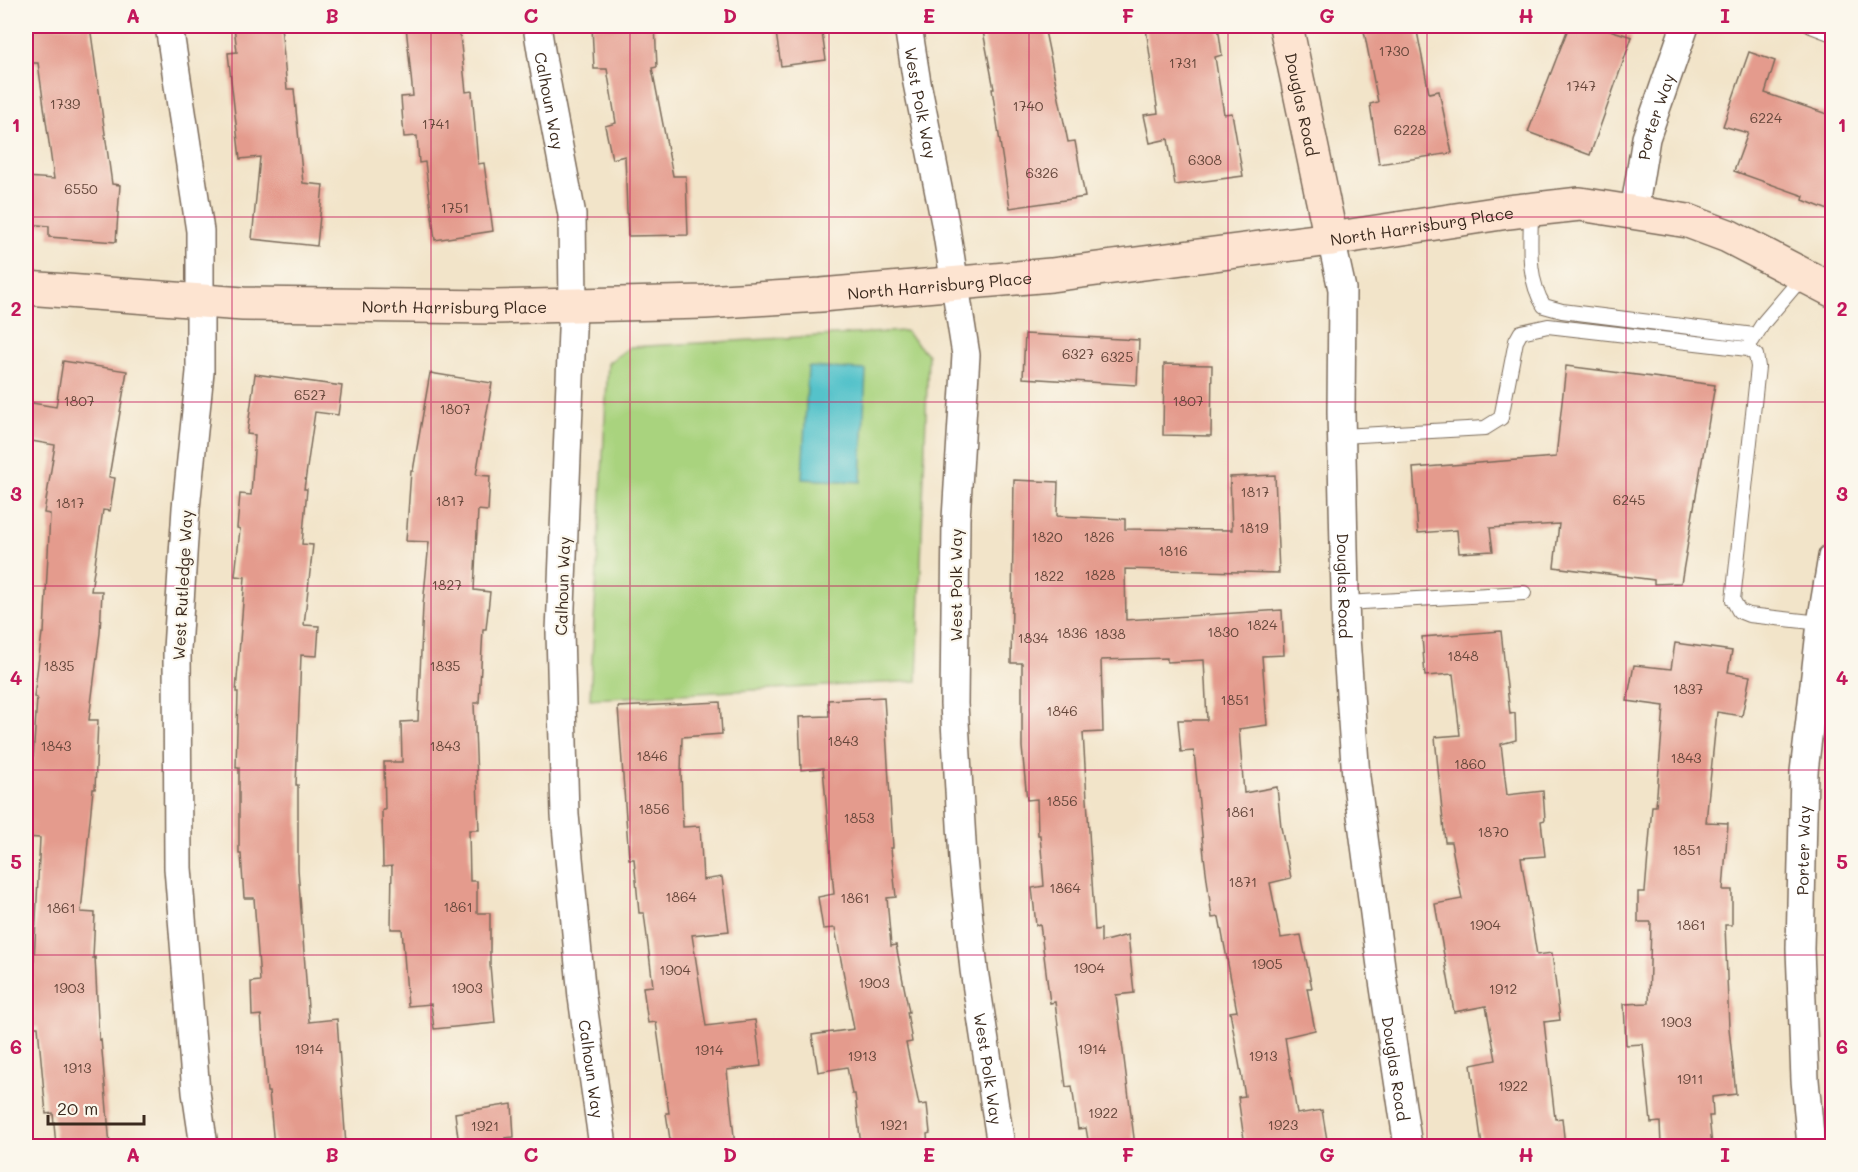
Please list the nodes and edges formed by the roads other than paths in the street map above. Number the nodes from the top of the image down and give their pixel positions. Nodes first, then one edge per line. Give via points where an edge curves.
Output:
1 (169, 26) edge
2 (537, 26) edge
3 (908, 26) edge
4 (1286, 26) edge
5 (1685, 26) edge
6 (1811, 26) edge
7 (1833, 34) edge
8 (1531, 210) junction
9 (1634, 212) junction
10 (1331, 239) junction
11 (1804, 275) junction
12 (956, 283) junction
13 (26, 288) edge
14 (1833, 290) edge
15 (201, 302) junction
16 (573, 305) junction
17 (1754, 335) junction
18 (1748, 349) junction
19 (1342, 436) junction
20 (1833, 557) edge
21 (1524, 593) dead end
22 (1345, 603) junction
23 (1821, 623) junction
24 (204, 1146) edge
25 (603, 1146) edge
26 (1001, 1146) edge
27 (1408, 1146) edge
28 (1811, 1146) edge

1 - 15 street, West Rutledge Way via 200,231
2 - 16 street, Calhoun Way via 572,215
3 - 12 street, West Polk Way
4 - 10 street, Douglas Road
5 - 9 street, Porter Way via 1646,138
6 - 7 lane
8 - 9 street, North Harrisburg Place via 1580,204
8 - 10 street, North Harrisburg Place
8 - 17 lane via 1531,272 1544,306
9 - 11 street, North Harrisburg Place via 1688,221 1728,236
10 - 12 street, North Harrisburg Place via 1051,275
10 - 19 street, Douglas Road via 1342,289
11 - 14 street, North Harrisburg Place
11 - 17 lane
12 - 16 street, North Harrisburg Place via 705,302
12 - 26 street, West Polk Way via 966,355 956,519 955,716 974,970
13 - 15 street, North Harrisburg Place
15 - 16 street, North Harrisburg Place
15 - 24 street, West Rutledge Way via 200,372 186,508 177,660 178,868
16 - 25 street, Calhoun Way via 560,632 565,815 582,998
17 - 18 lane
18 - 19 lane via 1548,326 1521,332 1501,418 1485,428
18 - 23 lane via 1756,355 1758,367 1733,600 1739,611 1749,615
19 - 22 street, Douglas Road
20 - 23 street, Porter Way
21 - 22 lane
22 - 27 street, Douglas Road via 1356,777
23 - 28 street, Porter Way via 1804,772 1800,950

